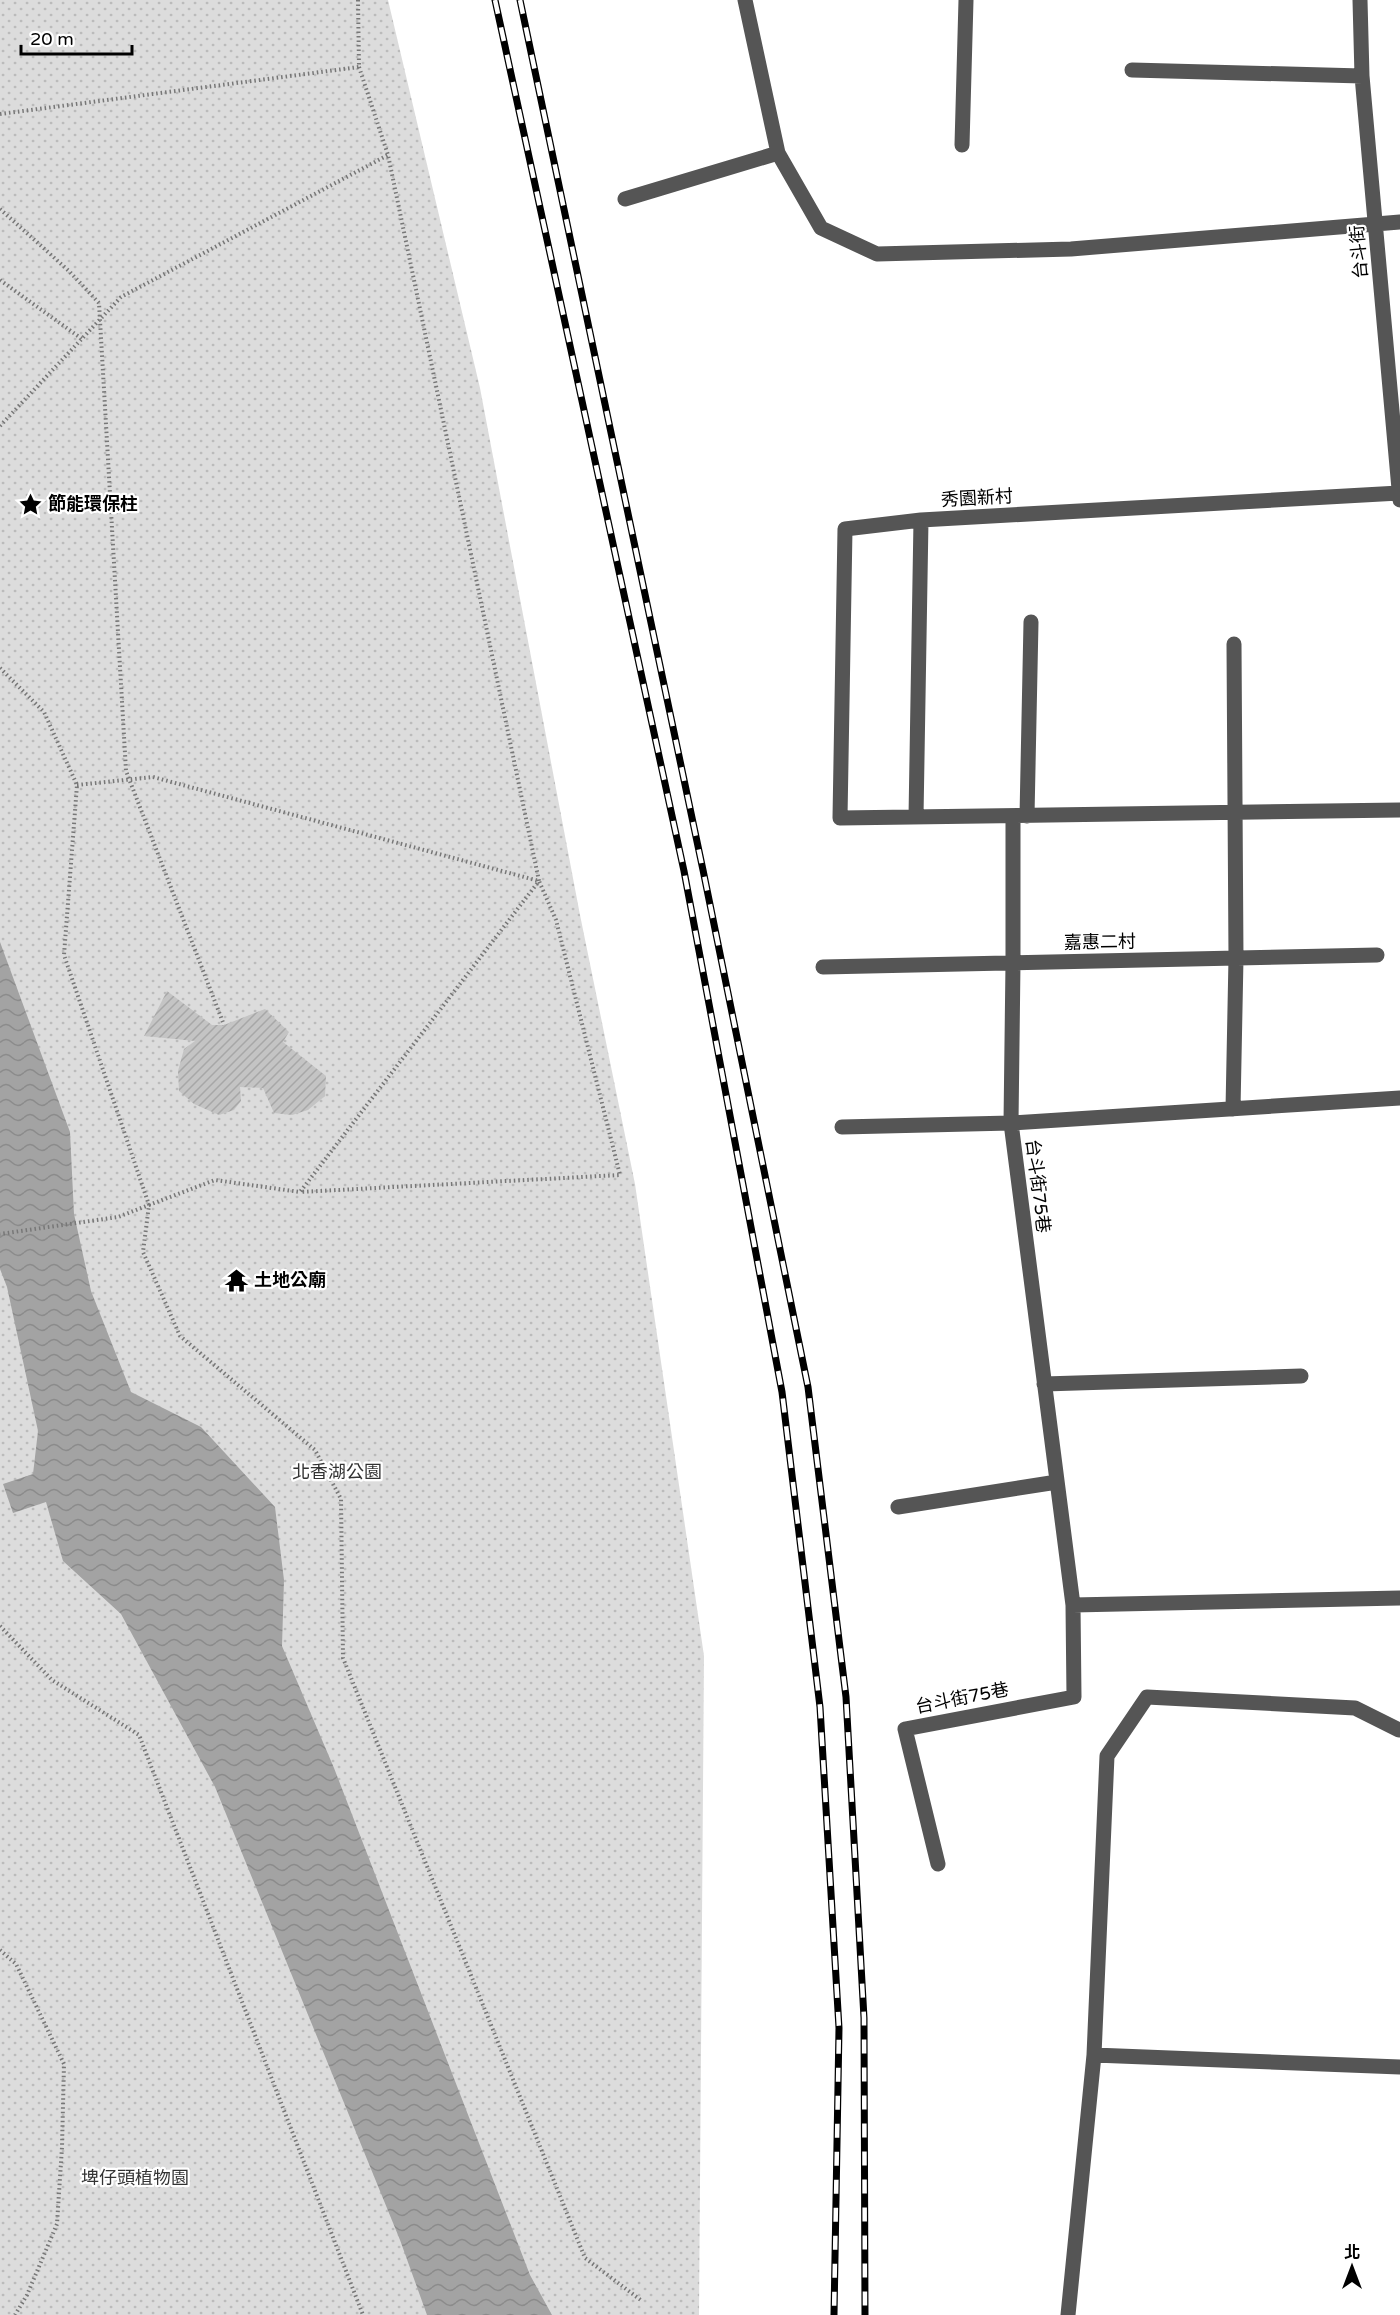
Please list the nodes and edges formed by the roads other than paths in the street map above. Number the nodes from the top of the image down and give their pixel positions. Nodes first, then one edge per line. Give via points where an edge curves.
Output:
1 (745, 0) edge
2 (966, 0) edge
3 (1360, 0) edge
4 (1132, 70) dead end
5 (1362, 76) junction
6 (962, 145) dead end
7 (778, 153) junction
8 (625, 199) dead end
9 (1400, 222) edge
10 (1376, 223) junction
11 (1400, 496) edge
12 (921, 520) junction
13 (1031, 622) dead end
14 (1234, 644) dead end
15 (1400, 810) edge
16 (1234, 814) junction
17 (1020, 816) junction
18 (916, 817) junction
19 (1377, 955) dead end
20 (1236, 958) junction
21 (1013, 963) junction
22 (823, 967) dead end
23 (1400, 1098) edge
24 (1233, 1109) junction
25 (1011, 1123) junction
26 (842, 1127) dead end
27 (1301, 1376) dead end
28 (1044, 1384) junction
29 (1057, 1482) junction
30 (898, 1507) dead end
31 (1400, 1598) edge
32 (1072, 1605) junction
33 (1399, 1730) edge
34 (938, 1864) dead end
35 (1094, 2055) junction
36 (1400, 2067) edge
37 (1068, 2315) edge

1 - 7 street
2 - 6 street
3 - 5 street, 台斗街
4 - 5 street
5 - 10 street, 台斗街
7 - 8 street
7 - 10 street via 821,228 877,254 1071,249
9 - 10 street
10 - 11 street, 台斗街
11 - 12 street, 秀園新村
12 - 18 street
12 - 18 street, 秀園新村 via 845,529 840,818
13 - 17 street
14 - 16 street
15 - 16 street
16 - 17 street
16 - 20 street
17 - 18 street
17 - 21 street
19 - 20 street, 嘉惠二村
20 - 21 street, 嘉惠二村
20 - 24 street
21 - 22 street, 嘉惠二村
21 - 25 street
23 - 24 street, 台斗街75巷
24 - 25 street, 台斗街75巷
25 - 26 street
25 - 28 street, 台斗街75巷
27 - 28 street
28 - 29 street, 台斗街75巷
29 - 30 street
29 - 32 street, 台斗街75巷
31 - 32 street
32 - 34 street, 台斗街75巷 via 1074,1697 904,1729
33 - 35 street via 1354,1708 1147,1697 1107,1756
35 - 36 street
35 - 37 street

